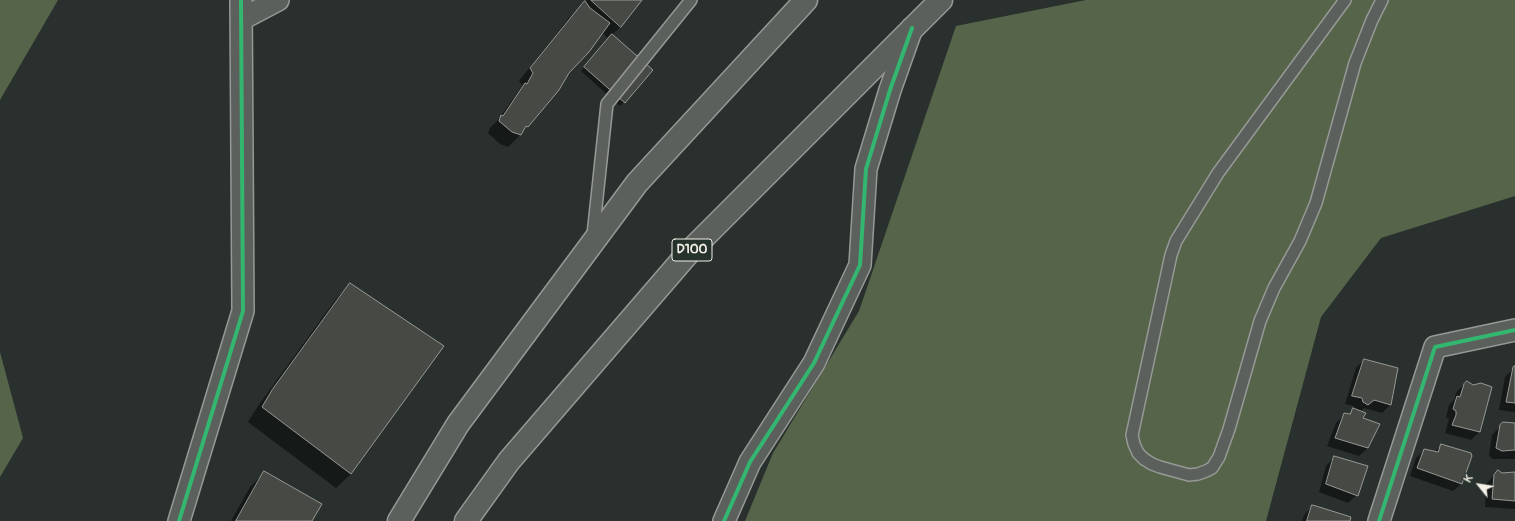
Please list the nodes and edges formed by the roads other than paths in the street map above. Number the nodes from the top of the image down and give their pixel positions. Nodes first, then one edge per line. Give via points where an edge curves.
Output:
1 (278, 0) edge
2 (691, 0) edge
3 (806, 0) edge
4 (941, 0) edge
5 (1345, 0) edge
6 (1382, 0) edge
7 (242, 10) edge
8 (912, 28) junction
9 (592, 244) junction
10 (1515, 330) edge
11 (179, 521) edge
12 (399, 521) edge
13 (466, 521) edge
14 (724, 521) edge
15 (1379, 521) edge

1 - 7 street
2 - 9 lane via 607,104
3 - 9 highway via 637,183
4 - 8 highway, D100
5 - 6 lane via 1218,173 1176,241 1132,435 1138,453 1152,464 1189,475 1212,468 1219,457 1260,321 1274,288 1300,242 1316,203 1355,63
7 - 11 street via 243,311
8 - 13 highway, D100 via 690,251 510,461
8 - 14 street via 866,170 860,265 814,362 750,462
9 - 12 highway via 458,424
10 - 15 street via 1435,347

